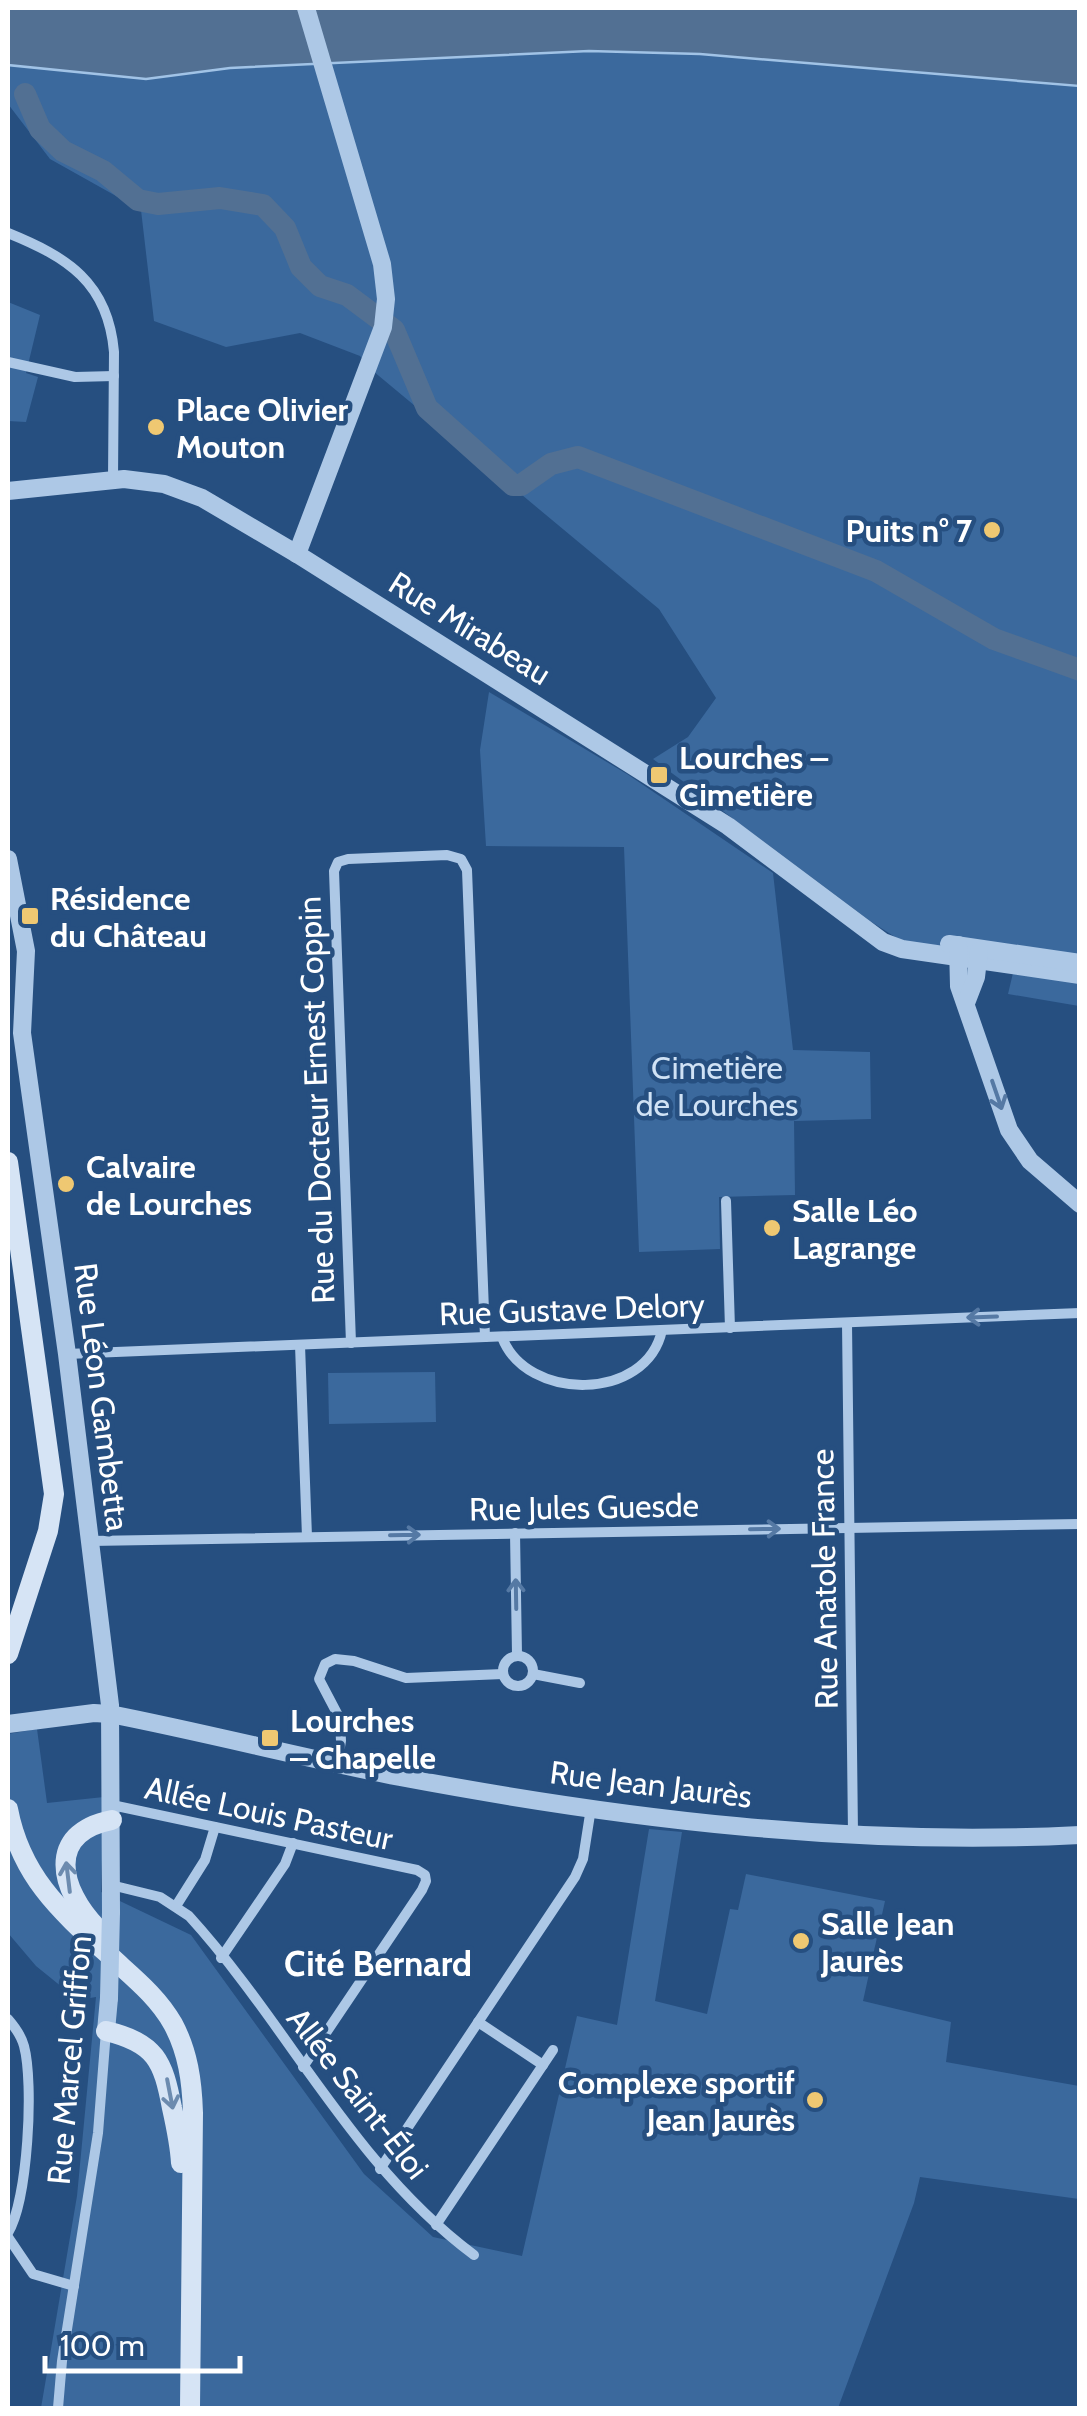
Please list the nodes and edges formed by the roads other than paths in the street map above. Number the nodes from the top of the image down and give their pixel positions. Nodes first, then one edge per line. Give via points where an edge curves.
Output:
1 (306, 8) edge
2 (8, 233) edge
3 (8, 362) edge
4 (114, 376) junction
5 (113, 480) junction
6 (8, 491) edge
7 (296, 554) junction
8 (8, 859) edge
9 (958, 951) junction
10 (979, 954) junction
11 (1080, 963) edge
12 (1080, 975) edge
13 (966, 1003) junction
14 (8, 1162) edge
15 (726, 1201) dead end
16 (1080, 1204) edge
17 (1080, 1313) edge
18 (847, 1323) junction
19 (730, 1328) junction
20 (662, 1330) junction
21 (502, 1337) junction
22 (485, 1338) junction
23 (351, 1343) junction
24 (300, 1345) junction
25 (67, 1354) junction
26 (1080, 1524) edge
27 (848, 1528) junction
28 (516, 1533) junction
29 (308, 1537) junction
30 (90, 1541) junction
31 (8, 1654) edge
32 (517, 1655) junction
33 (503, 1674) junction
34 (533, 1674) junction
35 (580, 1683) dead end
36 (110, 1710) junction
37 (11, 1719) edge
38 (337, 1764) junction
39 (590, 1808) junction
40 (8, 1809) edge
41 (112, 1813) junction
42 (215, 1827) junction
43 (853, 1834) junction
44 (1080, 1835) edge
45 (293, 1843) junction
46 (111, 1885) junction
47 (176, 1906) junction
48 (222, 1958) junction
49 (8, 2019) edge
50 (478, 2022) junction
51 (106, 2031) junction
52 (553, 2050) dead end
53 (543, 2065) junction
54 (303, 2066) junction
55 (380, 2169) junction
56 (192, 2204) junction
57 (436, 2225) junction
58 (8, 2235) edge
59 (474, 2254) dead end
60 (74, 2286) junction
61 (191, 2288) junction
62 (58, 2408) edge
63 (190, 2408) edge

1 - 7 street via 382,264 386,308
2 - 4 street via 64,260 93,287 112,333
3 - 4 street via 75,378
4 - 5 street
5 - 6 street, Rue Mirabeau
5 - 7 street, Rue Mirabeau via 184,490
7 - 9 street, Rue Mirabeau via 728,826 866,927
8 - 25 street, Rue Léon Gambetta via 26,960 22,1033
9 - 10 street, Rue Mirabeau
9 - 13 street
10 - 11 street
10 - 12 street
10 - 13 street
13 -> 16 street via 1013,1138 1046,1178
14 - 31 main road via 54,1494
15 - 19 street
17 -> 18 street, Rue Gustave Delory
18 - 19 street, Rue Gustave Delory
18 - 27 street, Rue Anatole France
19 - 20 street, Rue Gustave Delory
20 - 21 street, Rue Gustave Delory
20 - 21 street via 636,1371 586,1385 538,1374 509,1352
21 - 22 street, Rue Gustave Delory
22 - 23 street, Rue Gustave Delory
22 - 23 street, Rue du Docteur Ernest Coppin via 466,867 453,855 408,856 343,860 333,876
23 - 24 street, Rue Gustave Delory
24 - 25 street, Rue Gustave Delory
24 - 29 street
25 - 30 street, Rue Léon Gambetta
26 - 27 street, Rue Jules Guesde
28 -> 27 street, Rue Jules Guesde
27 - 43 street, Rue Anatole France
29 -> 28 street, Rue Jules Guesde
32 -> 28 street
29 - 30 street, Rue Jules Guesde
30 - 36 street, Rue Léon Gambetta
32 - 33 street via 507,1660
32 - 34 street via 530,1662
33 - 34 street via 520,1686
33 - 38 street via 414,1679 354,1661 330,1661 320,1678 341,1726
34 - 35 street
36 - 37 street, Rue Jean Jaurès via 86,1705
36 - 38 street, Rue Jean Jaurès
36 - 41 street, Rue Marcel Griffon
38 - 39 street, Rue Jean Jaurès
39 - 43 street, Rue Jean Jaurès
39 - 50 street via 579,1871
40 - 56 main road via 17,1847 36,1882 146,1989 179,2037 192,2089
41 - 42 street, Allée Louis Pasteur
41 - 46 street, Rue Marcel Griffon
56 -> 41 main road via 205,2098 196,2043 164,1989 85,1915 66,1880 75,1837
42 - 45 street, Allée Louis Pasteur
42 - 47 street
43 - 44 street, Rue Jean Jaurès via 967,1840
45 - 48 street
45 - 54 street, Allée Louis Pasteur via 417,1870 426,1882
46 - 47 street, Allée Saint-Éloi
46 - 51 street, Rue Marcel Griffon, bridge
47 - 48 street, Allée Saint-Éloi
48 - 54 street, Allée Saint-Éloi
49 - 58 street via 25,2051 28,2134
50 - 53 street
50 - 55 street
51 - 60 street, Rue Marcel Griffon
51 -> 61 main road via 143,2045 164,2069 180,2148
52 - 53 street
53 - 57 street
54 - 55 street, Allée Saint-Éloi
55 - 57 street, Allée Saint-Éloi
56 - 61 main road
57 - 59 street, Allée Saint-Éloi
58 - 60 street via 33,2274
60 - 62 street, Rue Marcel Griffon
61 - 63 main road

